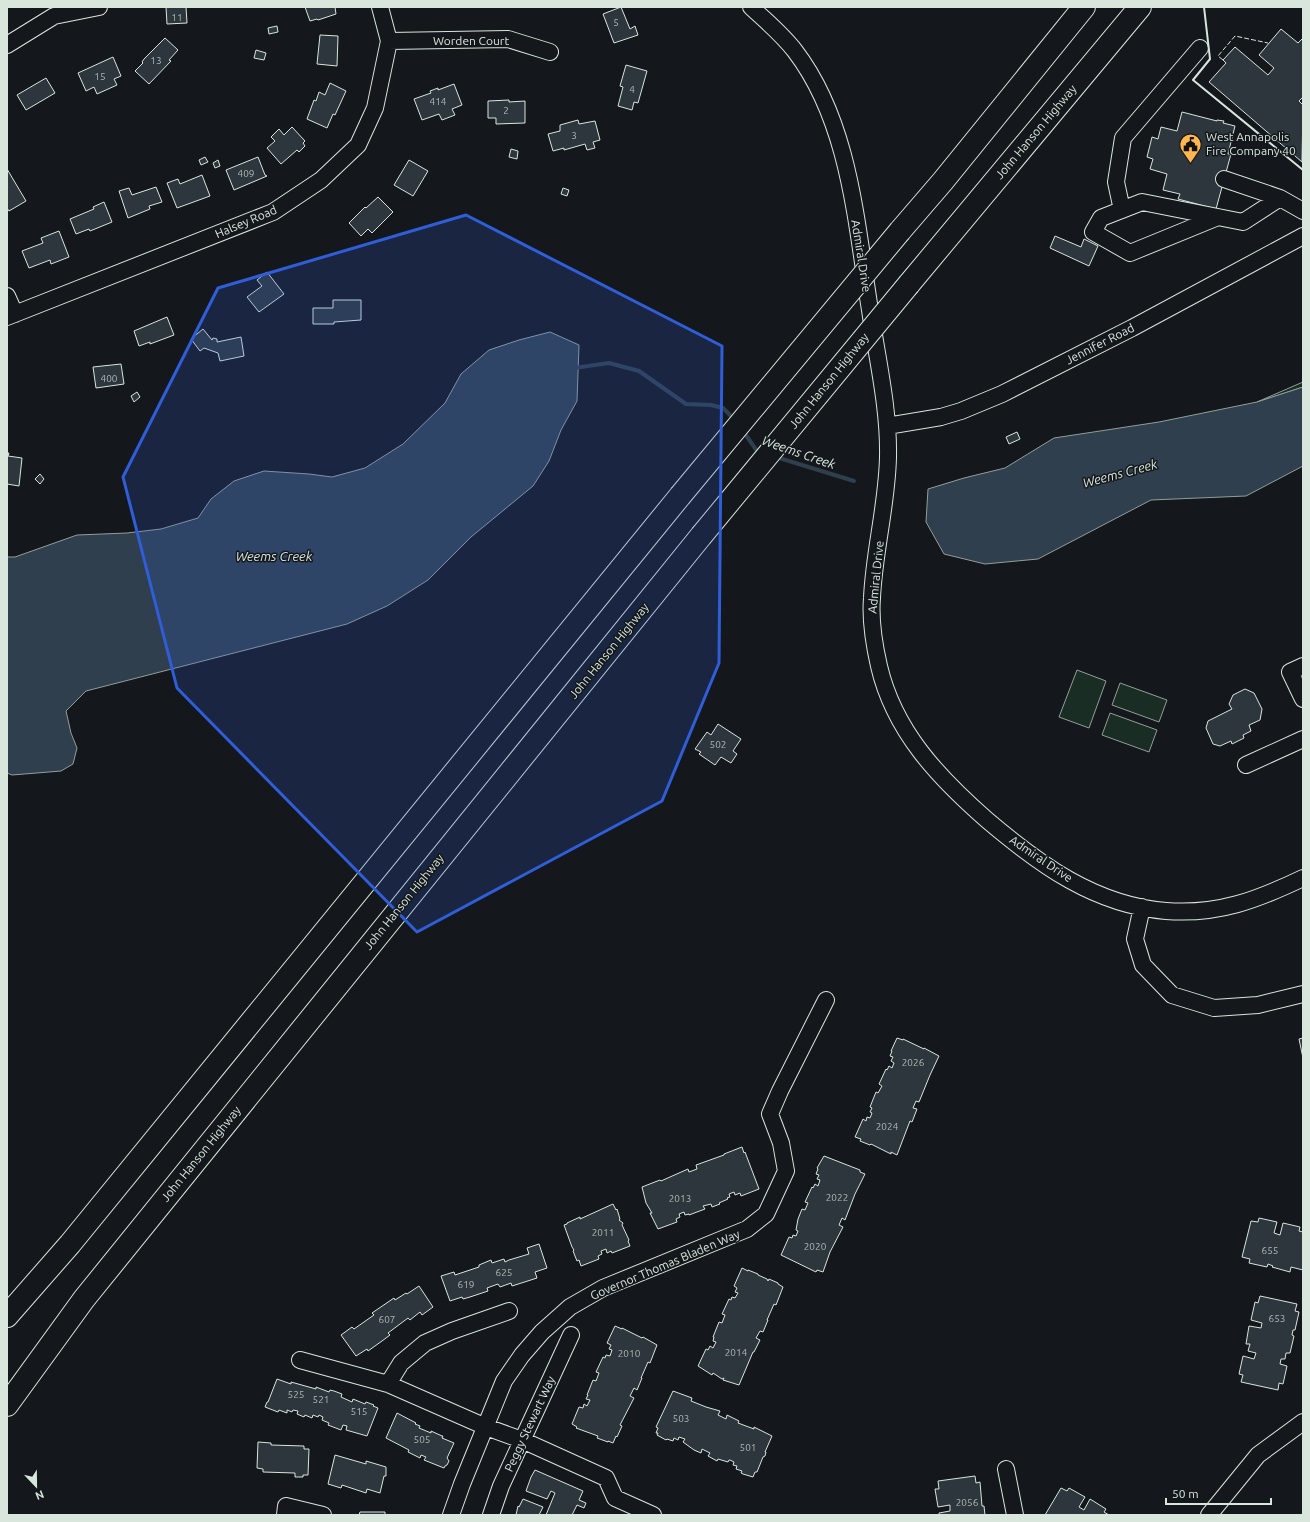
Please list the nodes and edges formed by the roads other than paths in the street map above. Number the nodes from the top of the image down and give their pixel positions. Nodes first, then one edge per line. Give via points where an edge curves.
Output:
1 (99, 7) edge
2 (380, 7) edge
3 (751, 7) edge
4 (1084, 7) edge
5 (1140, 7) edge
6 (389, 41) junction
7 (7, 45) edge
8 (1200, 48) dead end
9 (550, 52) dead end
10 (1224, 179) dead end
11 (1280, 198) junction
12 (1122, 210) junction
13 (1303, 211) edge
14 (1218, 217) junction
15 (1303, 236) edge
16 (7, 296) edge
17 (11, 316) edge
18 (887, 426) junction
19 (1303, 666) edge
20 (1303, 699) edge
21 (1303, 739) edge
22 (1246, 765) dead end
23 (1303, 878) edge
24 (1142, 907) junction
25 (1303, 994) edge
26 (826, 1000) dead end
27 (70, 1244) junction
28 (84, 1299) junction
29 (7, 1308) edge
30 (509, 1311) dead end
31 (7, 1316) edge
32 (571, 1334) dead end
33 (300, 1360) dead end
34 (7, 1383) edge
35 (388, 1384) junction
36 (7, 1405) edge
37 (1303, 1422) edge
38 (486, 1427) junction
39 (522, 1440) junction
40 (1006, 1469) dead end
41 (285, 1515) edge
42 (323, 1515) edge
43 (451, 1515) edge
44 (491, 1515) edge
45 (653, 1515) edge
46 (1015, 1515) edge
47 (1209, 1515) edge

1 - 7 street via 54,16
2 - 6 street, Halsey Road
3 - 18 street, Admiral Drive via 780,34 805,65 824,100 838,137 848,177
4 - 27 highway, bridge via 943,181 680,496
5 - 28 highway, John Hanson Highway, bridge via 701,536
6 - 9 street, Worden Court via 508,38
6 - 17 street, Halsey Road via 375,108 358,145 321,180 273,212
8 - 12 street via 1123,138 1116,182
10 - 11 street
11 - 13 street
11 - 14 street via 1243,222
12 - 14 street via 1142,202
12 - 14 street via 1101,218 1093,232 1130,252
15 - 18 street, Jennifer Road via 1002,394 941,417
16 - 17 street
18 - 24 street, Admiral Drive via 887,480 873,582 872,619 880,670 895,713 916,748 942,778 1022,850 1080,886
19 - 20 street via 1290,672
21 - 22 street
23 - 24 street, Admiral Drive via 1272,893 1233,906 1190,911
24 - 25 street via 1135,939 1143,965 1172,995 1214,1008 1258,1005
26 - 38 street, Governor Thomas Bladen Way via 770,1114 781,1143 786,1171 766,1214 747,1229 603,1288 570,1307 542,1332 522,1355 504,1381
27 - 29 highway
27 - 31 highway
28 - 34 highway
28 - 36 highway
30 - 35 street via 425,1343 401,1363
32 - 39 street, Peggy Stewart Way
33 - 35 street
35 - 38 street
37 - 47 street via 1258,1455
38 - 39 street
38 - 43 street, Governor Thomas Bladen Way
39 - 44 street, Peggy Stewart Way
39 - 45 street via 606,1478 615,1498
40 - 46 street
41 - 42 street via 286,1506

